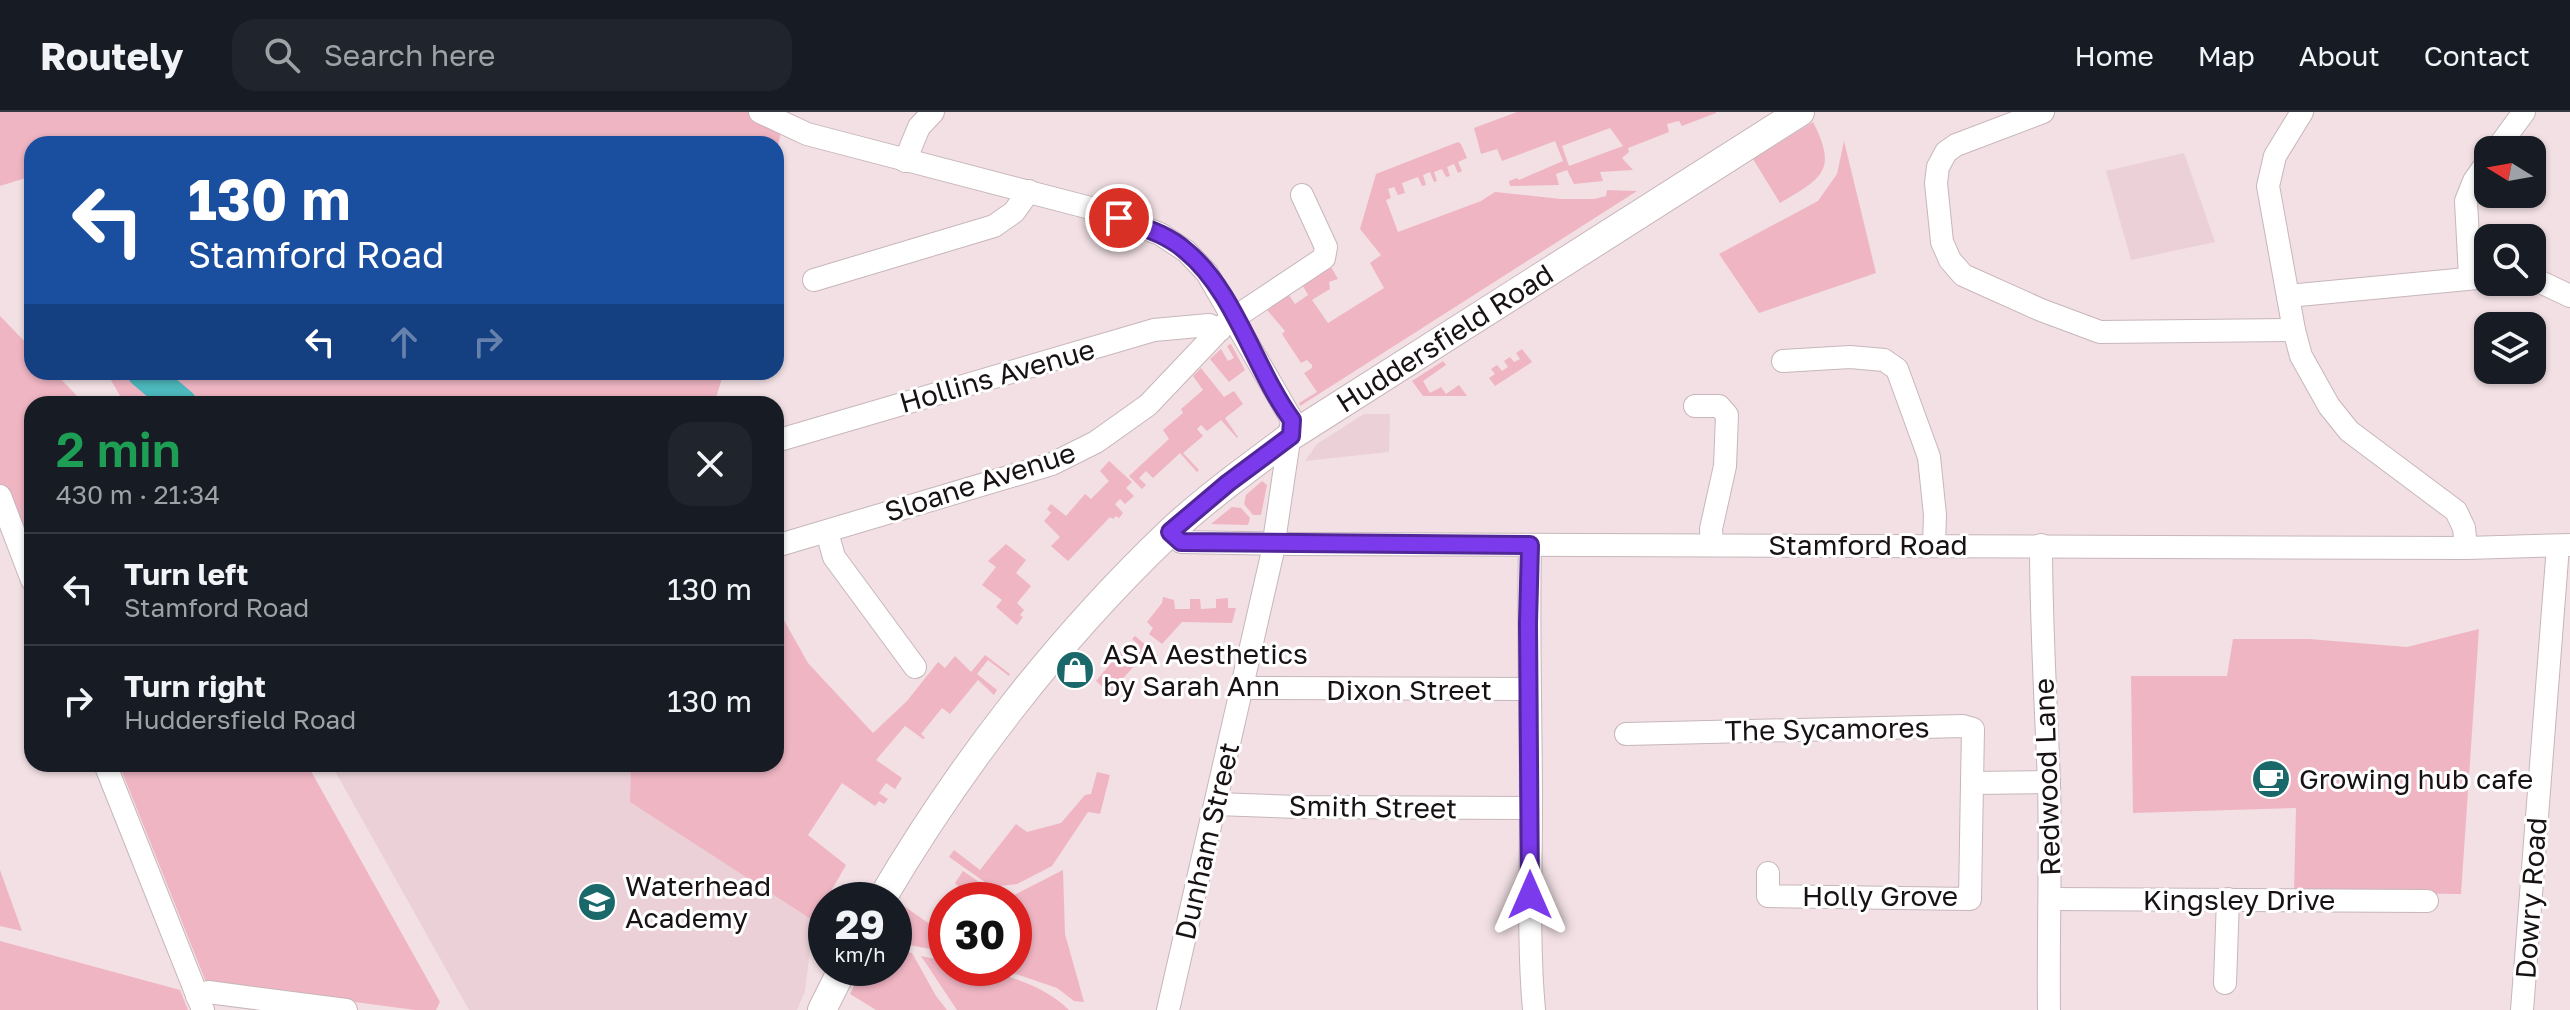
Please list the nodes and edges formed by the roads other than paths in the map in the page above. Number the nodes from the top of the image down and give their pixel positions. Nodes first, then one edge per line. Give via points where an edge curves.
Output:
1 (760, 112) edge
2 (933, 112) edge
3 (1800, 112) edge
4 (2043, 112) edge
5 (2302, 112) edge
6 (2524, 112) edge
7 (2506, 136) edge
8 (905, 161) junction
9 (2474, 181) edge
10 (1029, 191) junction
11 (1302, 195) dead end
12 (2474, 248) edge
13 (2474, 277) edge
14 (814, 280) dead end
15 (2546, 285) edge
16 (2288, 296) junction
17 (2570, 296) edge
18 (1227, 324) junction
19 (2294, 330) junction
20 (1783, 361) dead end
21 (1695, 406) dead end
22 (1291, 436) junction
23 (784, 439) edge
24 (0, 496) edge
25 (827, 532) junction
26 (1170, 532) junction
27 (1273, 543) junction
28 (784, 544) edge
29 (1934, 544) junction
30 (1530, 545) junction
31 (1712, 545) junction
32 (2041, 545) junction
33 (2564, 546) edge
34 (2466, 548) junction
35 (24, 559) edge
36 (915, 667) dead end
37 (1241, 688) junction
38 (1529, 689) junction
39 (1626, 734) dead end
40 (108, 772) edge
41 (2049, 782) junction
42 (1972, 783) junction
43 (1216, 804) junction
44 (1531, 808) junction
45 (1768, 873) dead end
46 (893, 882) edge
47 (2051, 899) junction
48 (2228, 899) junction
49 (2427, 901) dead end
50 (2225, 983) dead end
51 (834, 986) edge
52 (200, 1003) edge
53 (346, 1010) edge
54 (822, 1010) edge
55 (1168, 1010) edge
56 (1534, 1010) edge
57 (2049, 1010) edge
58 (2522, 1010) edge

1 - 8 street via 807,134
2 - 8 street via 919,127
3 - 22 main road, Huddersfield Road
4 - 19 street via 1956,145 1938,167 1942,242 1963,275 2100,332
5 - 16 street via 2275,156 2268,186
6 - 7 street
8 - 10 street
9 - 12 street via 2466,201
10 - 14 street via 1014,212 994,226
10 - 18 street via 1098,210 1160,234 1186,251 1207,273
11 - 18 street, Sloane Avenue via 1326,247 1324,258
13 - 16 street
15 - 17 street
16 - 19 street
18 - 22 street via 1292,420
18 - 23 street, Hollins Avenue via 1154,330
18 - 25 street, Sloane Avenue via 1148,405 1089,445 1052,464
19 - 34 street via 2301,356 2329,406 2349,431 2456,511
20 - 29 street via 1850,357 1884,360 1897,369 1929,457
21 - 31 street via 1719,406 1727,415
22 - 26 main road, Huddersfield Road
22 - 27 street, Dunham Street
24 - 35 street
25 - 28 street, Sloane Avenue
25 - 36 street via 834,557
26 - 27 street, Stamford Road via 1181,542
26 - 46 main road, Huddersfield Road via 1088,616 1004,720
27 - 30 street, Stamford Road
27 - 37 street, Dunham Street
29 - 31 street, Stamford Road
29 - 32 street, Stamford Road
30 - 31 street, Stamford Road
30 - 38 street
32 - 34 street, Stamford Road
32 - 41 street, Redwood Lane
33 - 34 street, Stamford Road
33 - 58 street, Dowry Road
37 - 38 street, Dixon Street
37 - 43 street, Dunham Street
38 - 44 street
39 - 42 street, The Sycamores via 1963,726 1973,729
40 - 52 street
41 - 42 street
41 - 47 street, Redwood Lane
42 - 45 street, Holly Grove via 1970,899 1768,896
43 - 44 street, Smith Street
43 - 55 street, Dunham Street
44 - 56 street
47 - 48 street, Kingsley Drive
47 - 57 street, Redwood Lane
48 - 49 street, Kingsley Drive
48 - 50 street
51 - 54 main road
52 - 53 street via 208,992

